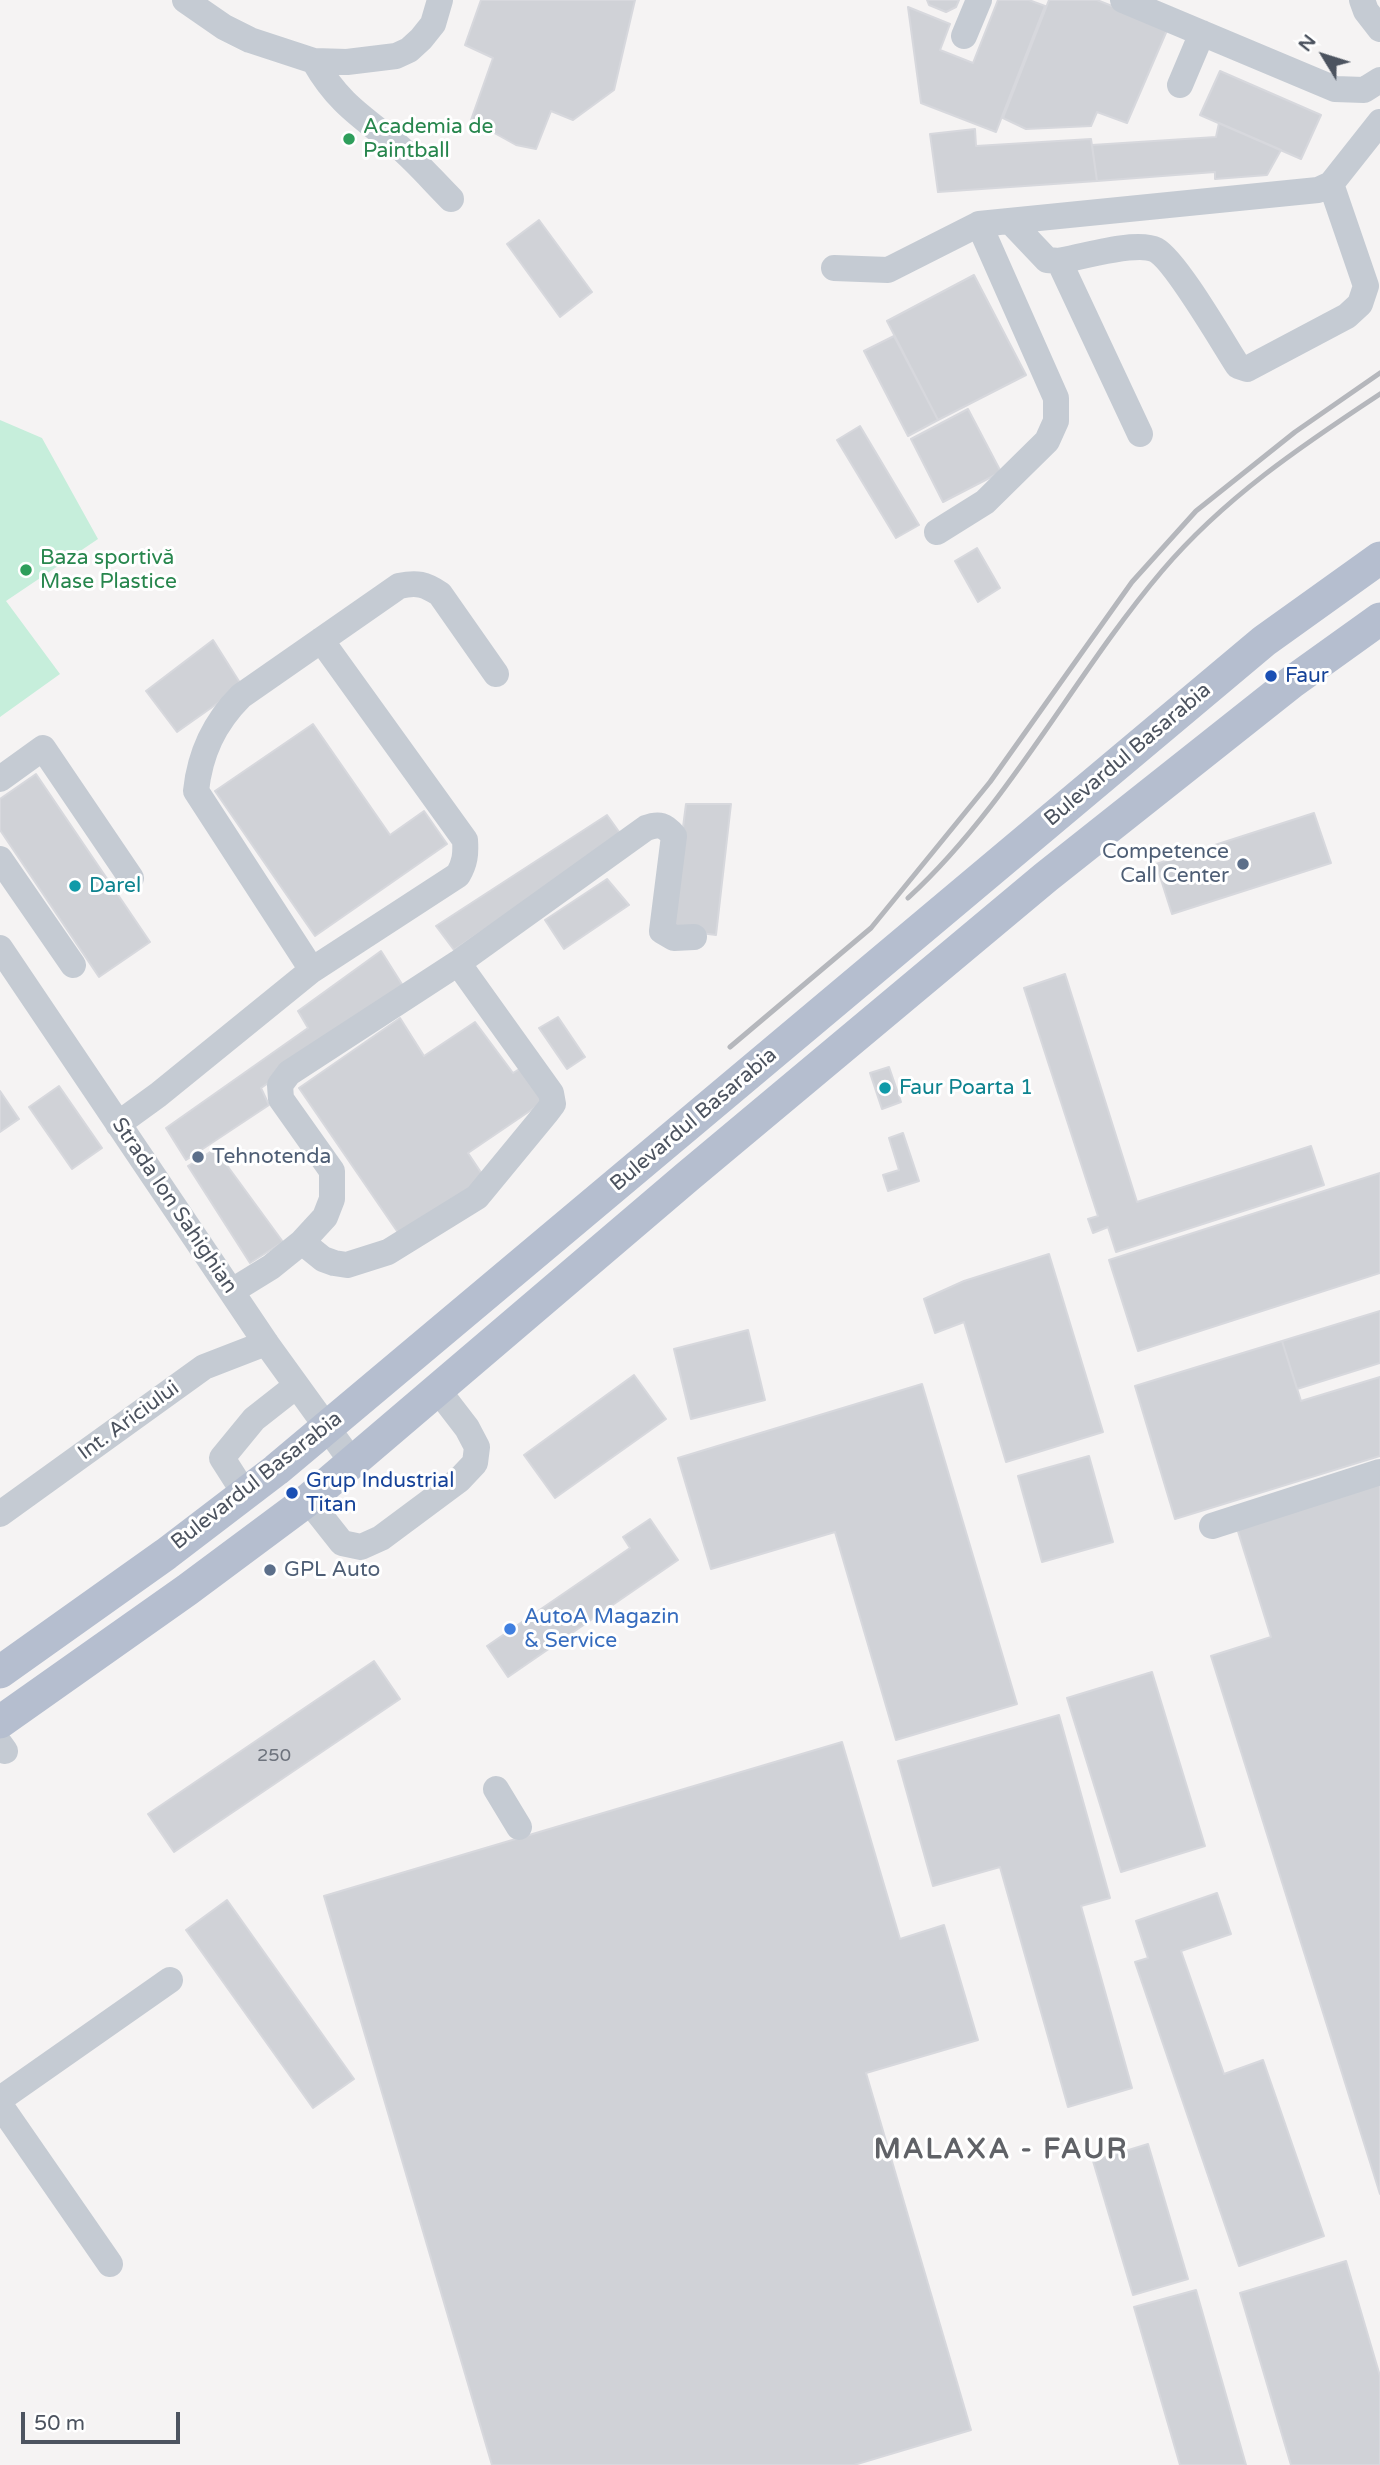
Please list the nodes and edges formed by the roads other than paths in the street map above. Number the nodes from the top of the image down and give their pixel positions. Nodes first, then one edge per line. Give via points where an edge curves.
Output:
1 (185, 0) edge
2 (440, 0) edge
3 (979, 0) edge
4 (1123, 0) edge
5 (1362, 0) edge
6 (1380, 29) edge
7 (1202, 33) junction
8 (964, 36) dead end
9 (314, 61) junction
10 (1380, 80) edge
11 (1180, 85) dead end
12 (1380, 122) edge
13 (1331, 184) junction
14 (451, 199) dead end
15 (1010, 220) junction
16 (979, 224) junction
17 (1059, 261) junction
18 (834, 268) dead end
19 (1140, 434) dead end
20 (937, 533) dead end
21 (1380, 558) edge
22 (1380, 619) edge
23 (321, 640) junction
24 (496, 674) dead end
25 (0, 779) edge
26 (0, 859) edge
27 (131, 878) dead end
28 (694, 936) dead end
29 (0, 948) edge
30 (458, 963) junction
31 (73, 965) dead end
32 (312, 970) junction
33 (118, 1124) junction
34 (302, 1242) junction
35 (232, 1291) junction
36 (266, 1343) junction
37 (296, 1386) junction
38 (437, 1390) junction
39 (327, 1427) junction
40 (352, 1462) junction
41 (1380, 1472) edge
42 (245, 1494) junction
43 (308, 1500) junction
44 (0, 1514) edge
45 (1212, 1526) dead end
46 (0, 1672) edge
47 (2, 1739) edge
48 (496, 1789) dead end
49 (519, 1827) dead end
50 (170, 1980) dead end
51 (0, 2099) edge
52 (0, 2105) edge
53 (110, 2264) dead end

1 - 9 street via 250,40
2 - 9 street via 433,24 396,56
3 - 8 street
4 - 7 street
5 - 6 street
7 - 10 street via 1335,89 1364,90
7 - 11 street
9 - 14 street via 328,85 361,119 398,146
12 - 13 street
13 - 15 street via 1318,190
13 - 17 street via 1366,286 1360,304 1348,316 1247,369 1238,366 1171,264 1156,250 1136,247
15 - 16 street
15 - 17 street via 1047,260
16 - 18 street via 888,270
16 - 20 street via 1056,398 1056,421 1047,441 985,502
17 - 19 street
21 - 39 main road, Bulevardul Basarabia via 1254,650
22 - 38 main road, Bulevardul Basarabia via 1281,691 1046,877
23 - 24 street via 399,586 415,582 440,594
23 - 32 street via 241,696 223,714 204,750 196,791
23 - 32 street via 465,840 466,853 458,875
25 - 27 street via 43,748
26 - 31 street
28 - 30 street via 674,938 662,931 674,836 656,824
29 - 33 street, Strada Ion Sahighian
30 - 34 street via 289,1073 280,1085 281,1099 332,1171 332,1199 325,1217
30 - 34 street via 551,1093 553,1104 477,1197 388,1252 347,1265 334,1263
32 - 33 street
33 - 35 street, Strada Ion Sahighian
34 - 35 street
35 - 36 street, Strada Ion Sahighian
36 - 37 street, Strada Ion Sahighian
36 - 44 street, Int. Ariciului via 204,1367
37 - 39 street, Strada Ion Sahighian
37 - 42 street via 254,1419 222,1458
38 - 40 main road, Bulevardul Basarabia
38 - 43 street via 477,1447 475,1463 459,1480 381,1538 361,1547 342,1542
39 - 40 street, Strada Ion Sahighian
39 - 42 main road, Bulevardul Basarabia
40 - 43 main road, Bulevardul Basarabia
41 - 45 street
42 - 46 main road, Bulevardul Basarabia
43 - 47 main road, Bulevardul Basarabia via 187,1590
48 - 49 street
50 - 51 street
52 - 53 street

